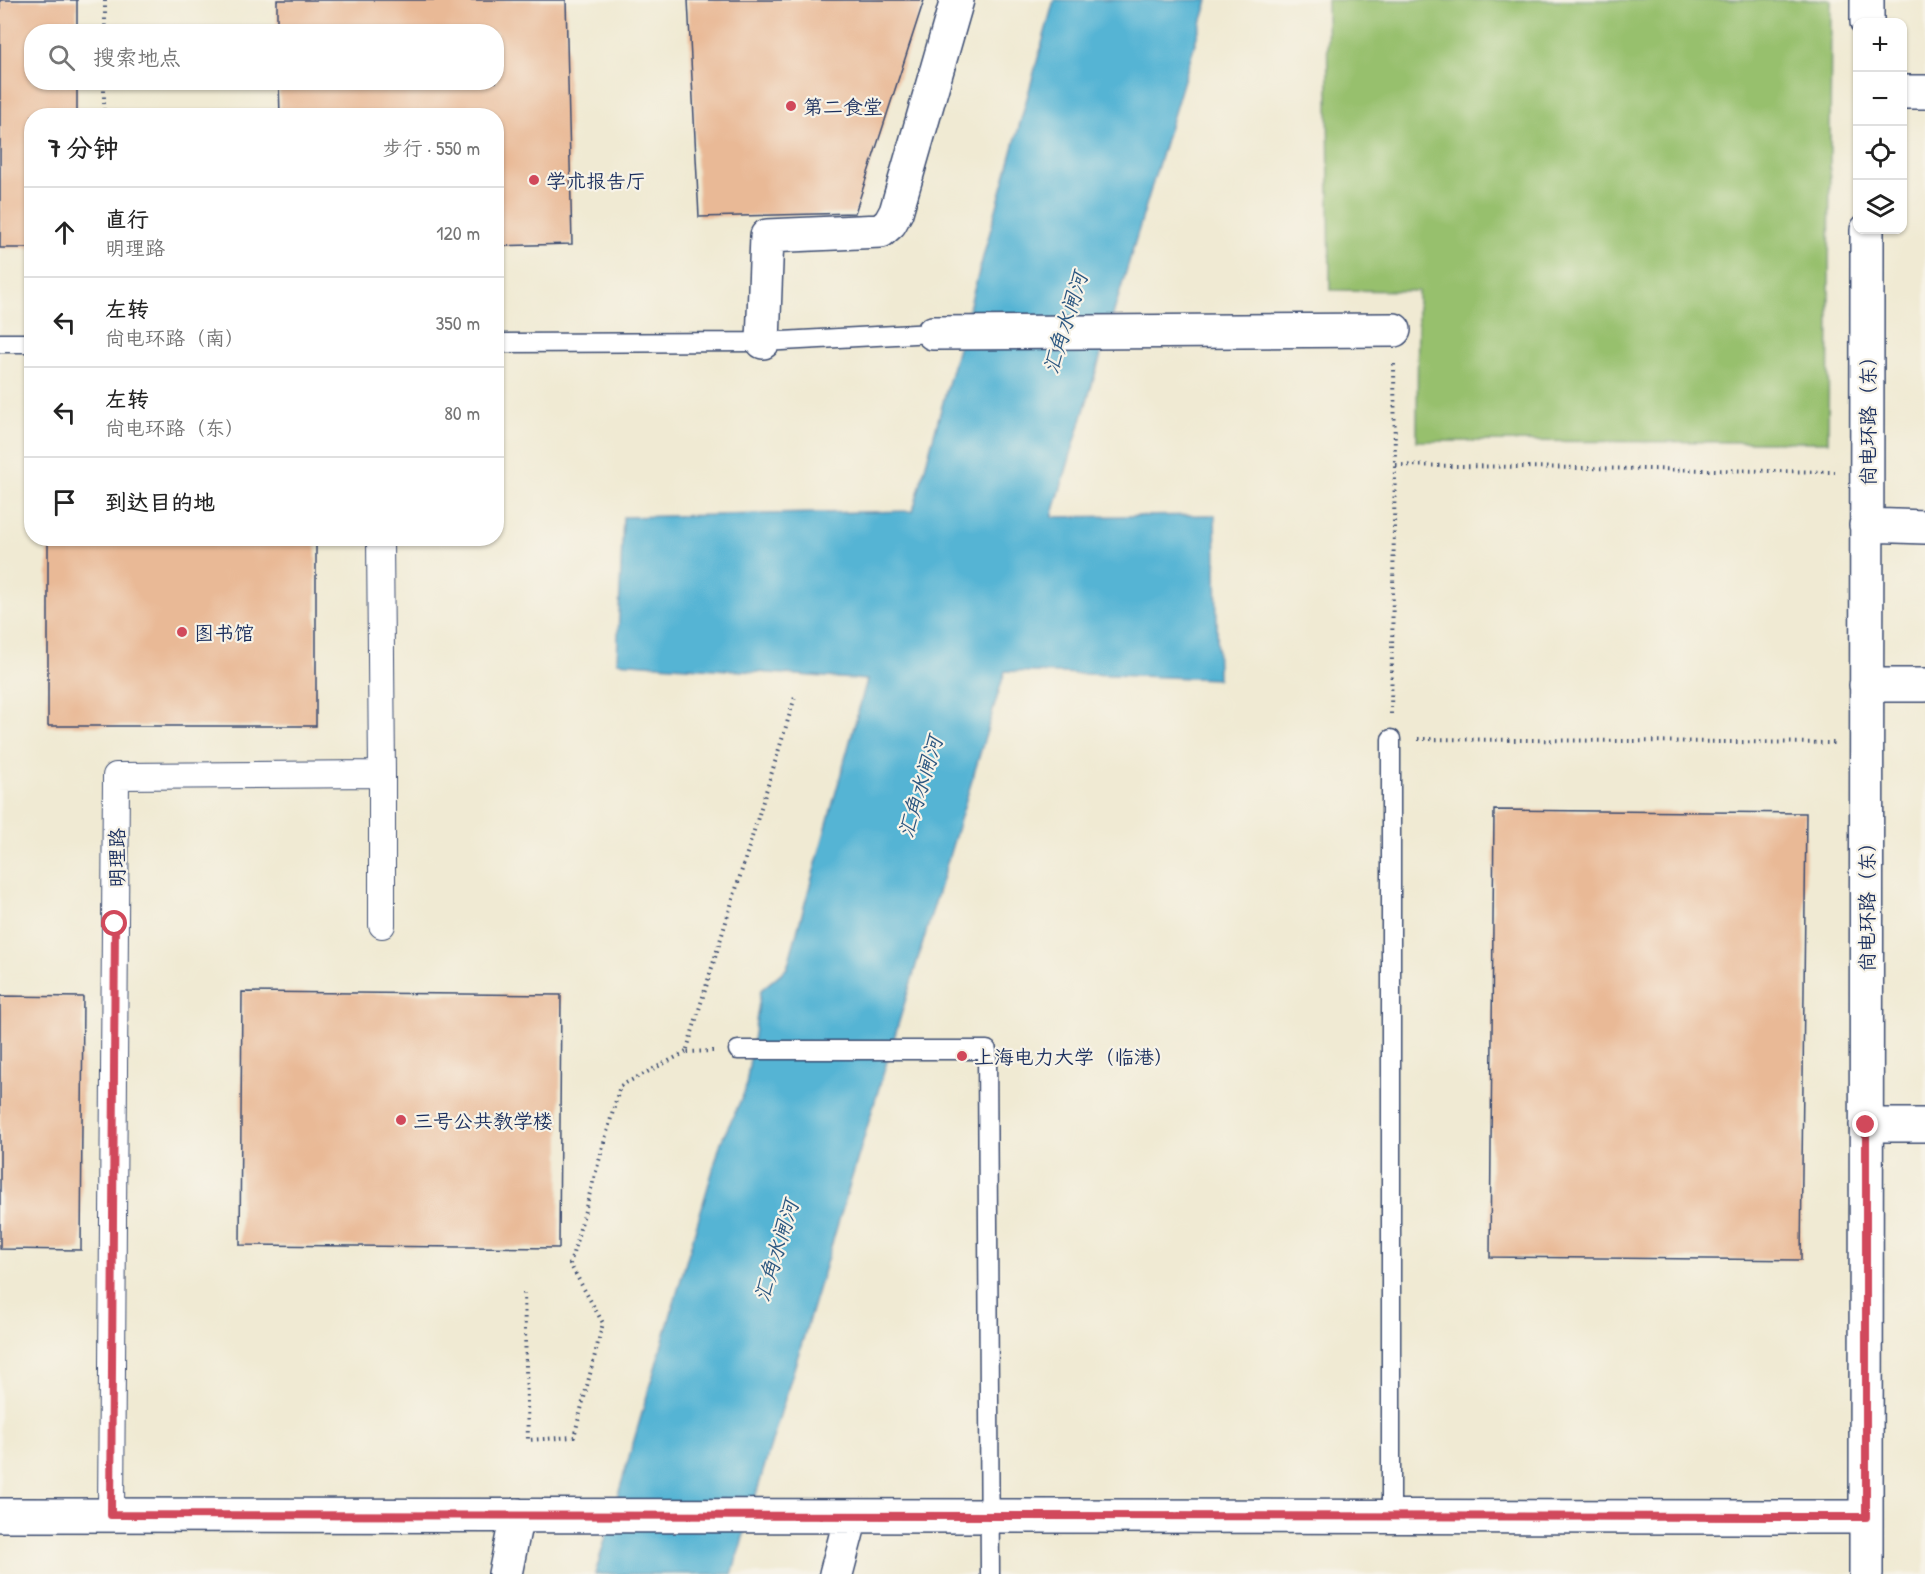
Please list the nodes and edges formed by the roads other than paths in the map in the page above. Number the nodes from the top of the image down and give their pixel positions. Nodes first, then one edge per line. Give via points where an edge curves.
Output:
1 (957, 0) edge
2 (1867, 0) edge
3 (1867, 18) edge
4 (1907, 92) edge
5 (1925, 92) edge
6 (1867, 234) edge
7 (1394, 330) road end
8 (933, 333) joint
9 (763, 342) junction
10 (24, 343) edge
11 (504, 343) edge
12 (0, 344) edge
13 (1866, 525) junction
14 (1925, 527) edge
15 (380, 546) edge
16 (1866, 685) junction
17 (1925, 685) edge
18 (1391, 739) road end
19 (382, 774) junction
20 (382, 925) dead end
21 (738, 1050) road end
22 (1866, 1125) junction
23 (1925, 1125) edge
24 (0, 1515) edge
25 (111, 1515) junction
26 (517, 1515) junction
27 (851, 1517) junction
28 (990, 1517) junction
29 (1391, 1517) junction
30 (1866, 1517) junction
31 (505, 1574) edge
32 (836, 1574) edge
33 (990, 1574) edge
34 (1866, 1574) edge

1 - 9 street via 890,223 881,231 767,236
2 - 3 street
4 - 5 street
6 - 13 street, 尚电环路（东）
7 - 8 street
8 - 9 lane
9 - 11 lane
10 - 12 lane
13 - 14 street
13 - 16 street, 尚电环路（东）
15 - 19 street
16 - 17 street
16 - 22 street, 尚电环路（东）
18 - 29 lane
19 - 20 street
19 - 25 street, 明理路 via 116,776
21 - 28 lane via 987,1050
22 - 23 street
22 - 30 street, 尚电环路（东）
24 - 25 street
25 - 26 street
26 - 27 street
26 - 31 street
27 - 28 street
27 - 32 street
28 - 29 street
28 - 33 lane
29 - 30 street
30 - 34 street, 尚电环路（东）

